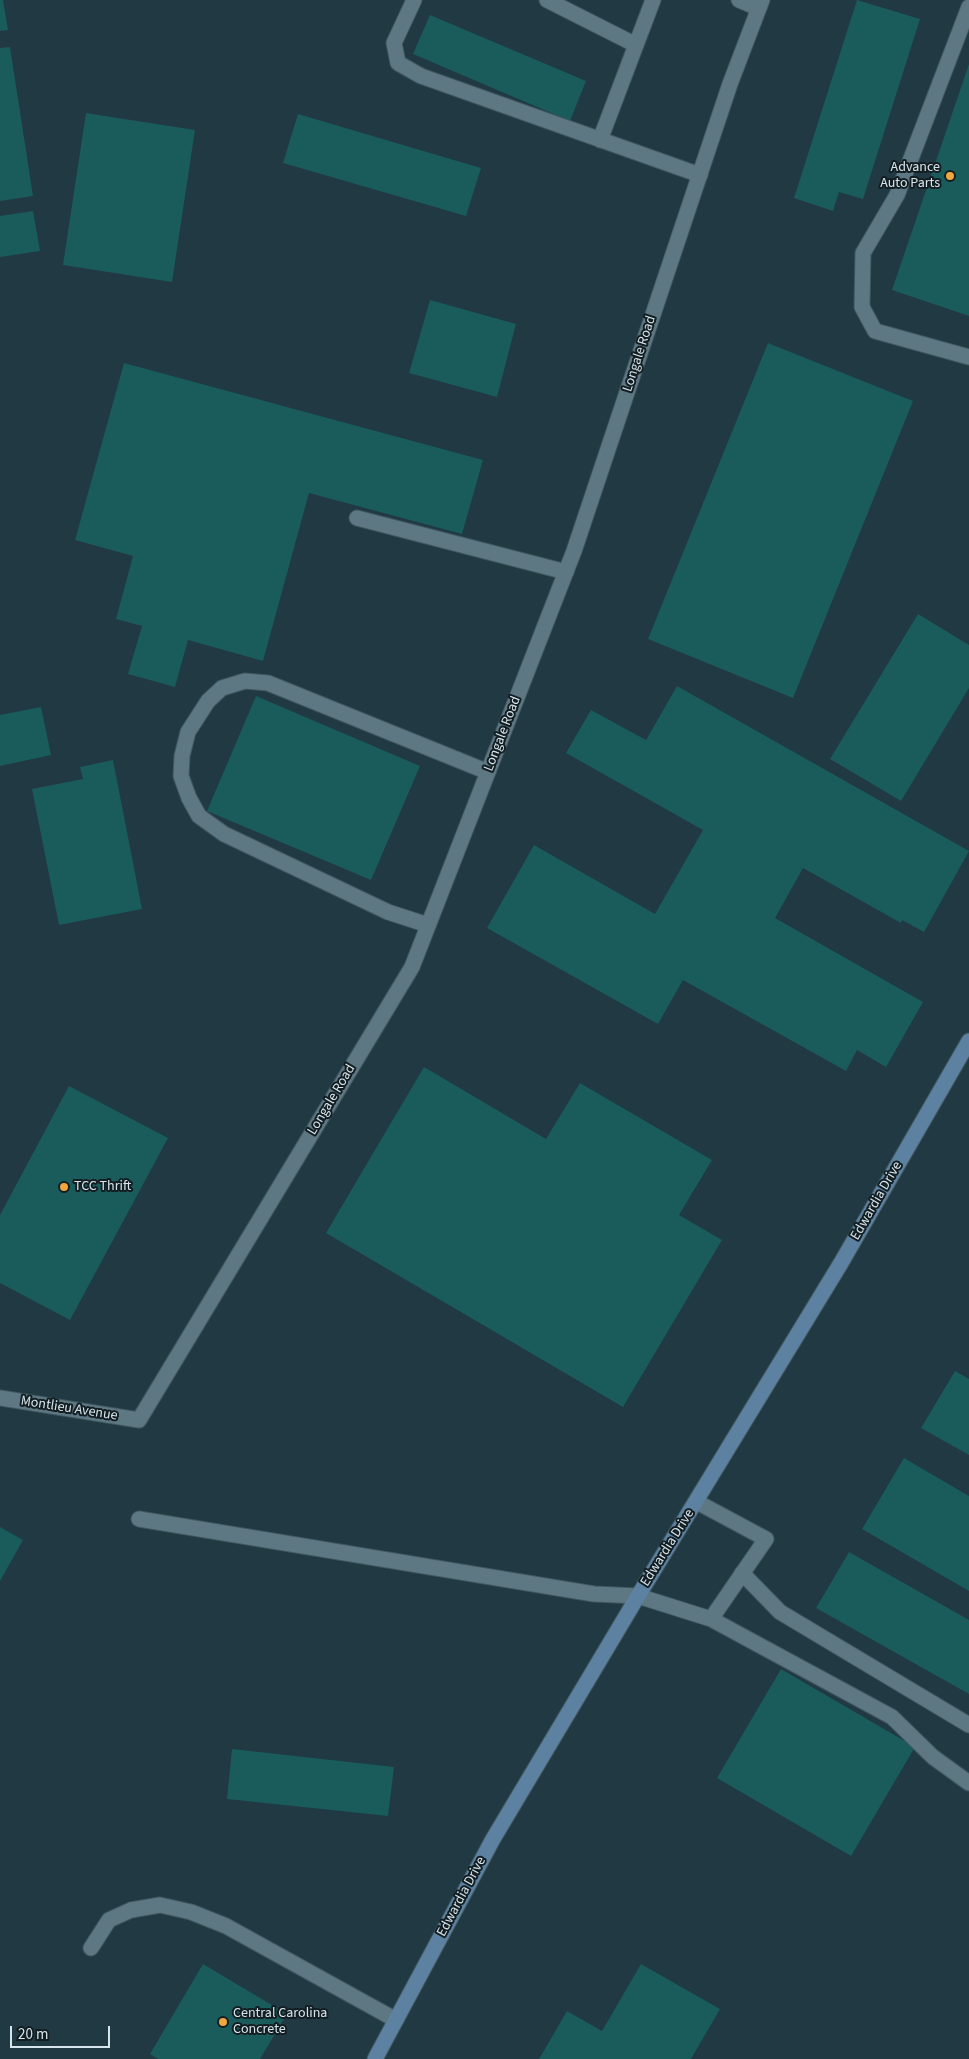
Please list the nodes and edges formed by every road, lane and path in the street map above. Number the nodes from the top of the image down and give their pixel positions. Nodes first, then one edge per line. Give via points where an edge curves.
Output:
1 (414, 0) edge
2 (546, 0) edge
3 (653, 0) edge
4 (739, 0) edge
5 (760, 4) edge
6 (969, 7) edge
7 (636, 45) junction
8 (600, 140) junction
9 (700, 175) junction
10 (969, 357) edge
11 (357, 518) dead end
12 (566, 572) junction
13 (488, 772) junction
14 (428, 925) junction
15 (969, 1041) edge
16 (0, 1398) edge
17 (139, 1420) joint
18 (697, 1502) junction
19 (139, 1519) dead end
20 (742, 1572) junction
21 (638, 1596) junction
22 (711, 1619) junction
23 (969, 1725) edge
24 (969, 1784) edge
25 (91, 1948) dead end
26 (396, 2020) junction
27 (375, 2059) edge

1 - 8 street via 394,43 398,63 421,76
2 - 7 street
3 - 7 street
4 - 5 street
5 - 9 street, Longale Road
6 - 10 street via 897,195 863,254 862,307 875,331
7 - 8 street
8 - 9 street
9 - 12 street, Longale Road
11 - 12 street
12 - 13 street, Longale Road
13 - 14 street, Longale Road
13 - 14 street via 268,682 245,681 222,688 208,701 188,732 181,776 199,816 224,834 388,912
14 - 17 street, Longale Road via 412,967
15 - 18 main road, Edwardia Drive via 841,1263
16 - 17 street, Montlieu Avenue
18 - 20 street via 766,1539
18 - 21 main road, Edwardia Drive
19 - 21 street via 594,1594
20 - 22 street
20 - 23 street via 780,1612
21 - 22 street
21 - 26 main road, Edwardia Drive via 493,1839
22 - 24 street via 892,1717 933,1757
25 - 26 street via 109,1920 132,1910 160,1905 191,1912 226,1926
26 - 27 main road, Edwardia Drive

